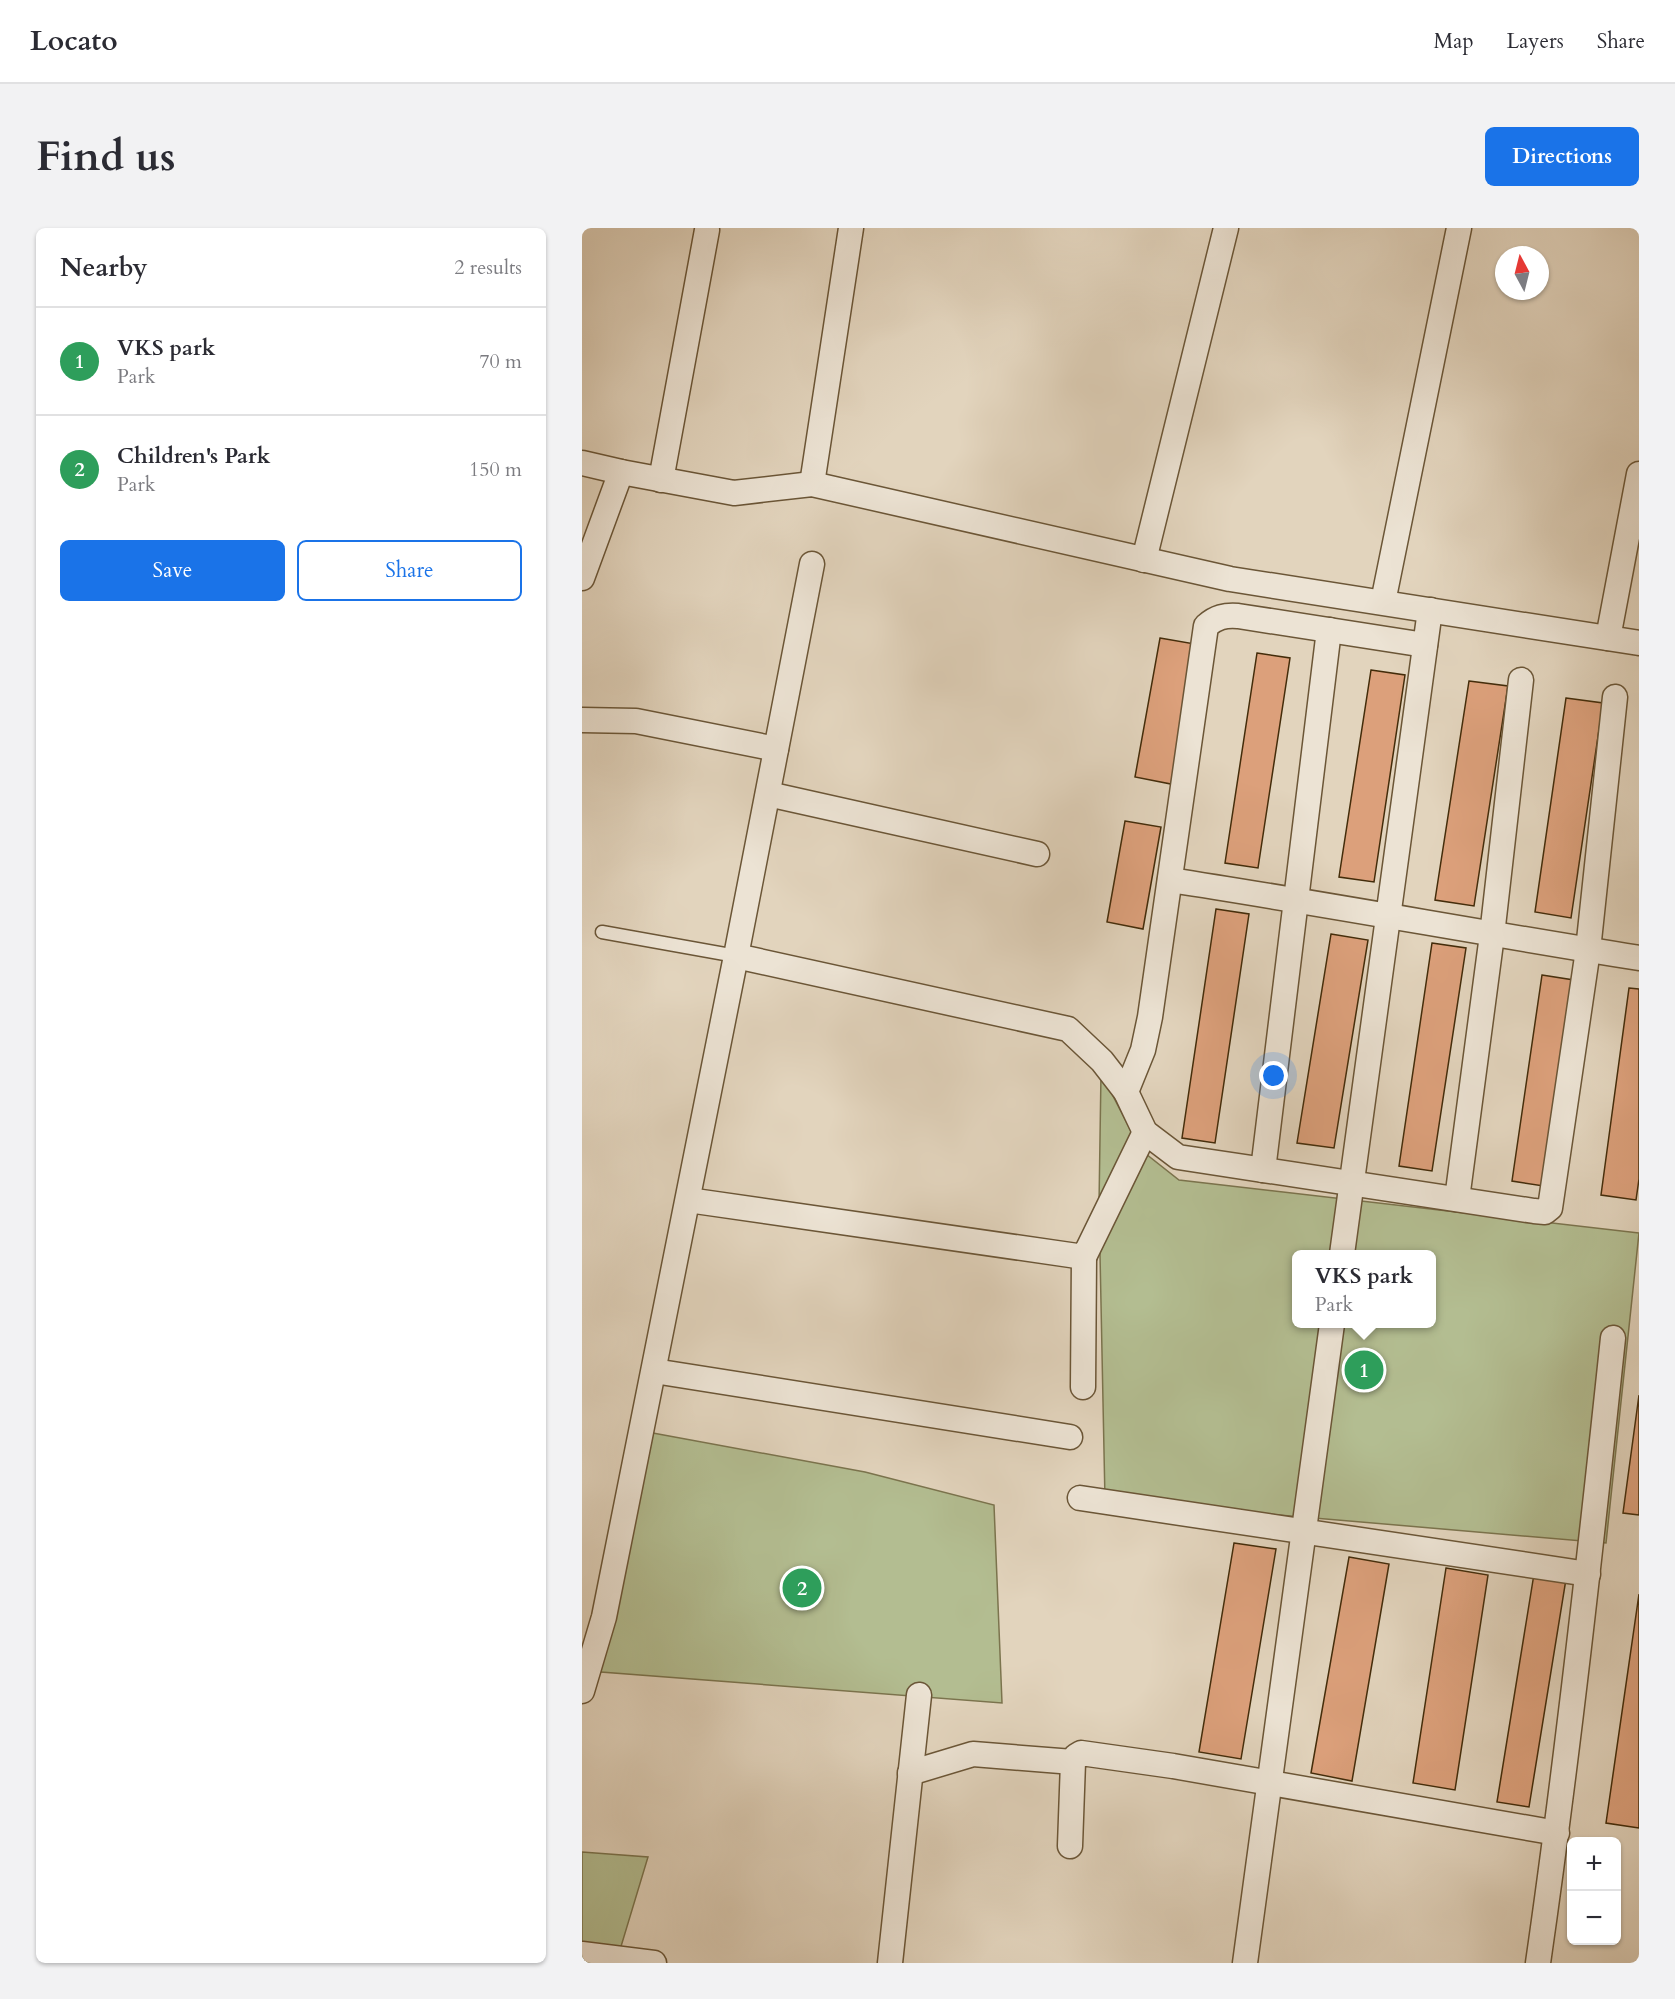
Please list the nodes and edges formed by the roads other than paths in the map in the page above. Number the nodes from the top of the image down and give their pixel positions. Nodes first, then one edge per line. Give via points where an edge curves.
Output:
1 (851, 228) edge
2 (1226, 228) edge
3 (1459, 228) edge
4 (707, 230) dead end
5 (582, 463) edge
6 (621, 472) junction
7 (1639, 474) edge
8 (661, 480) junction
9 (812, 484) junction
10 (1144, 560) junction
11 (812, 564) dead end
12 (582, 578) edge
13 (1383, 602) junction
14 (1430, 610) junction
15 (1329, 630) junction
16 (1608, 638) junction
17 (1639, 643) edge
18 (1425, 645) junction
19 (1521, 680) dead end
20 (1615, 697) dead end
21 (582, 720) edge
22 (776, 749) junction
23 (768, 794) junction
24 (1037, 854) dead end
25 (1170, 880) junction
26 (1296, 900) junction
27 (1389, 915) junction
28 (602, 932) dead end
29 (1492, 935) junction
30 (1588, 950) junction
31 (736, 956) junction
32 (1639, 958) edge
33 (1126, 1092) junction
34 (1145, 1132) junction
35 (1263, 1170) junction
36 (1352, 1183) junction
37 (1457, 1199) junction
38 (688, 1200) junction
39 (1343, 1250) edge
40 (1084, 1257) junction
41 (1331, 1328) edge
42 (1613, 1338) dead end
43 (654, 1371) junction
44 (1083, 1387) dead end
45 (1070, 1437) dead end
46 (1080, 1498) dead end
47 (1304, 1532) junction
48 (1588, 1574) junction
49 (582, 1691) edge
50 (918, 1695) dead end
51 (1073, 1762) junction
52 (910, 1773) junction
53 (1269, 1783) junction
54 (1557, 1833) junction
55 (1070, 1846) dead end
56 (582, 1954) edge
57 (654, 1963) edge
58 (890, 1963) edge
59 (1245, 1963) edge
60 (1538, 1963) edge

1 - 9 street
2 - 10 street
3 - 13 street
4 - 8 street
5 - 6 street
6 - 8 street
6 - 12 street
7 - 16 street
8 - 9 street via 734,493
9 - 10 street
10 - 13 street via 1230,579
11 - 22 street
13 - 14 street
14 - 16 street
14 - 18 street
15 - 18 street
15 - 25 street via 1225,615 1206,626
15 - 26 street
16 - 17 street
18 - 27 street
19 - 29 street
20 - 30 street
21 - 22 street via 636,721
22 - 23 street
23 - 24 street
23 - 31 street
25 - 26 street
25 - 33 street via 1150,1017 1143,1050
26 - 27 street
26 - 35 street
27 - 29 street
27 - 36 street
28 - 31 lane
29 - 30 street
29 - 37 street
30 - 32 street
30 - 37 street via 1550,1208 1545,1212 1534,1211
31 - 33 street via 1068,1029 1102,1061
31 - 38 street
33 - 34 street
34 - 35 street via 1178,1157
34 - 40 street
35 - 36 street
36 - 37 street
36 - 39 street
38 - 40 street
38 - 43 street
40 - 44 street
41 - 47 street
42 - 48 street
43 - 45 street
43 - 49 street via 604,1617
46 - 47 street
47 - 48 street
47 - 53 street
48 - 54 street
50 - 52 street
51 - 52 street via 973,1754
51 - 53 street via 1082,1754
51 - 55 street
52 - 58 street
53 - 54 street
53 - 59 street
54 - 60 street
56 - 57 street

